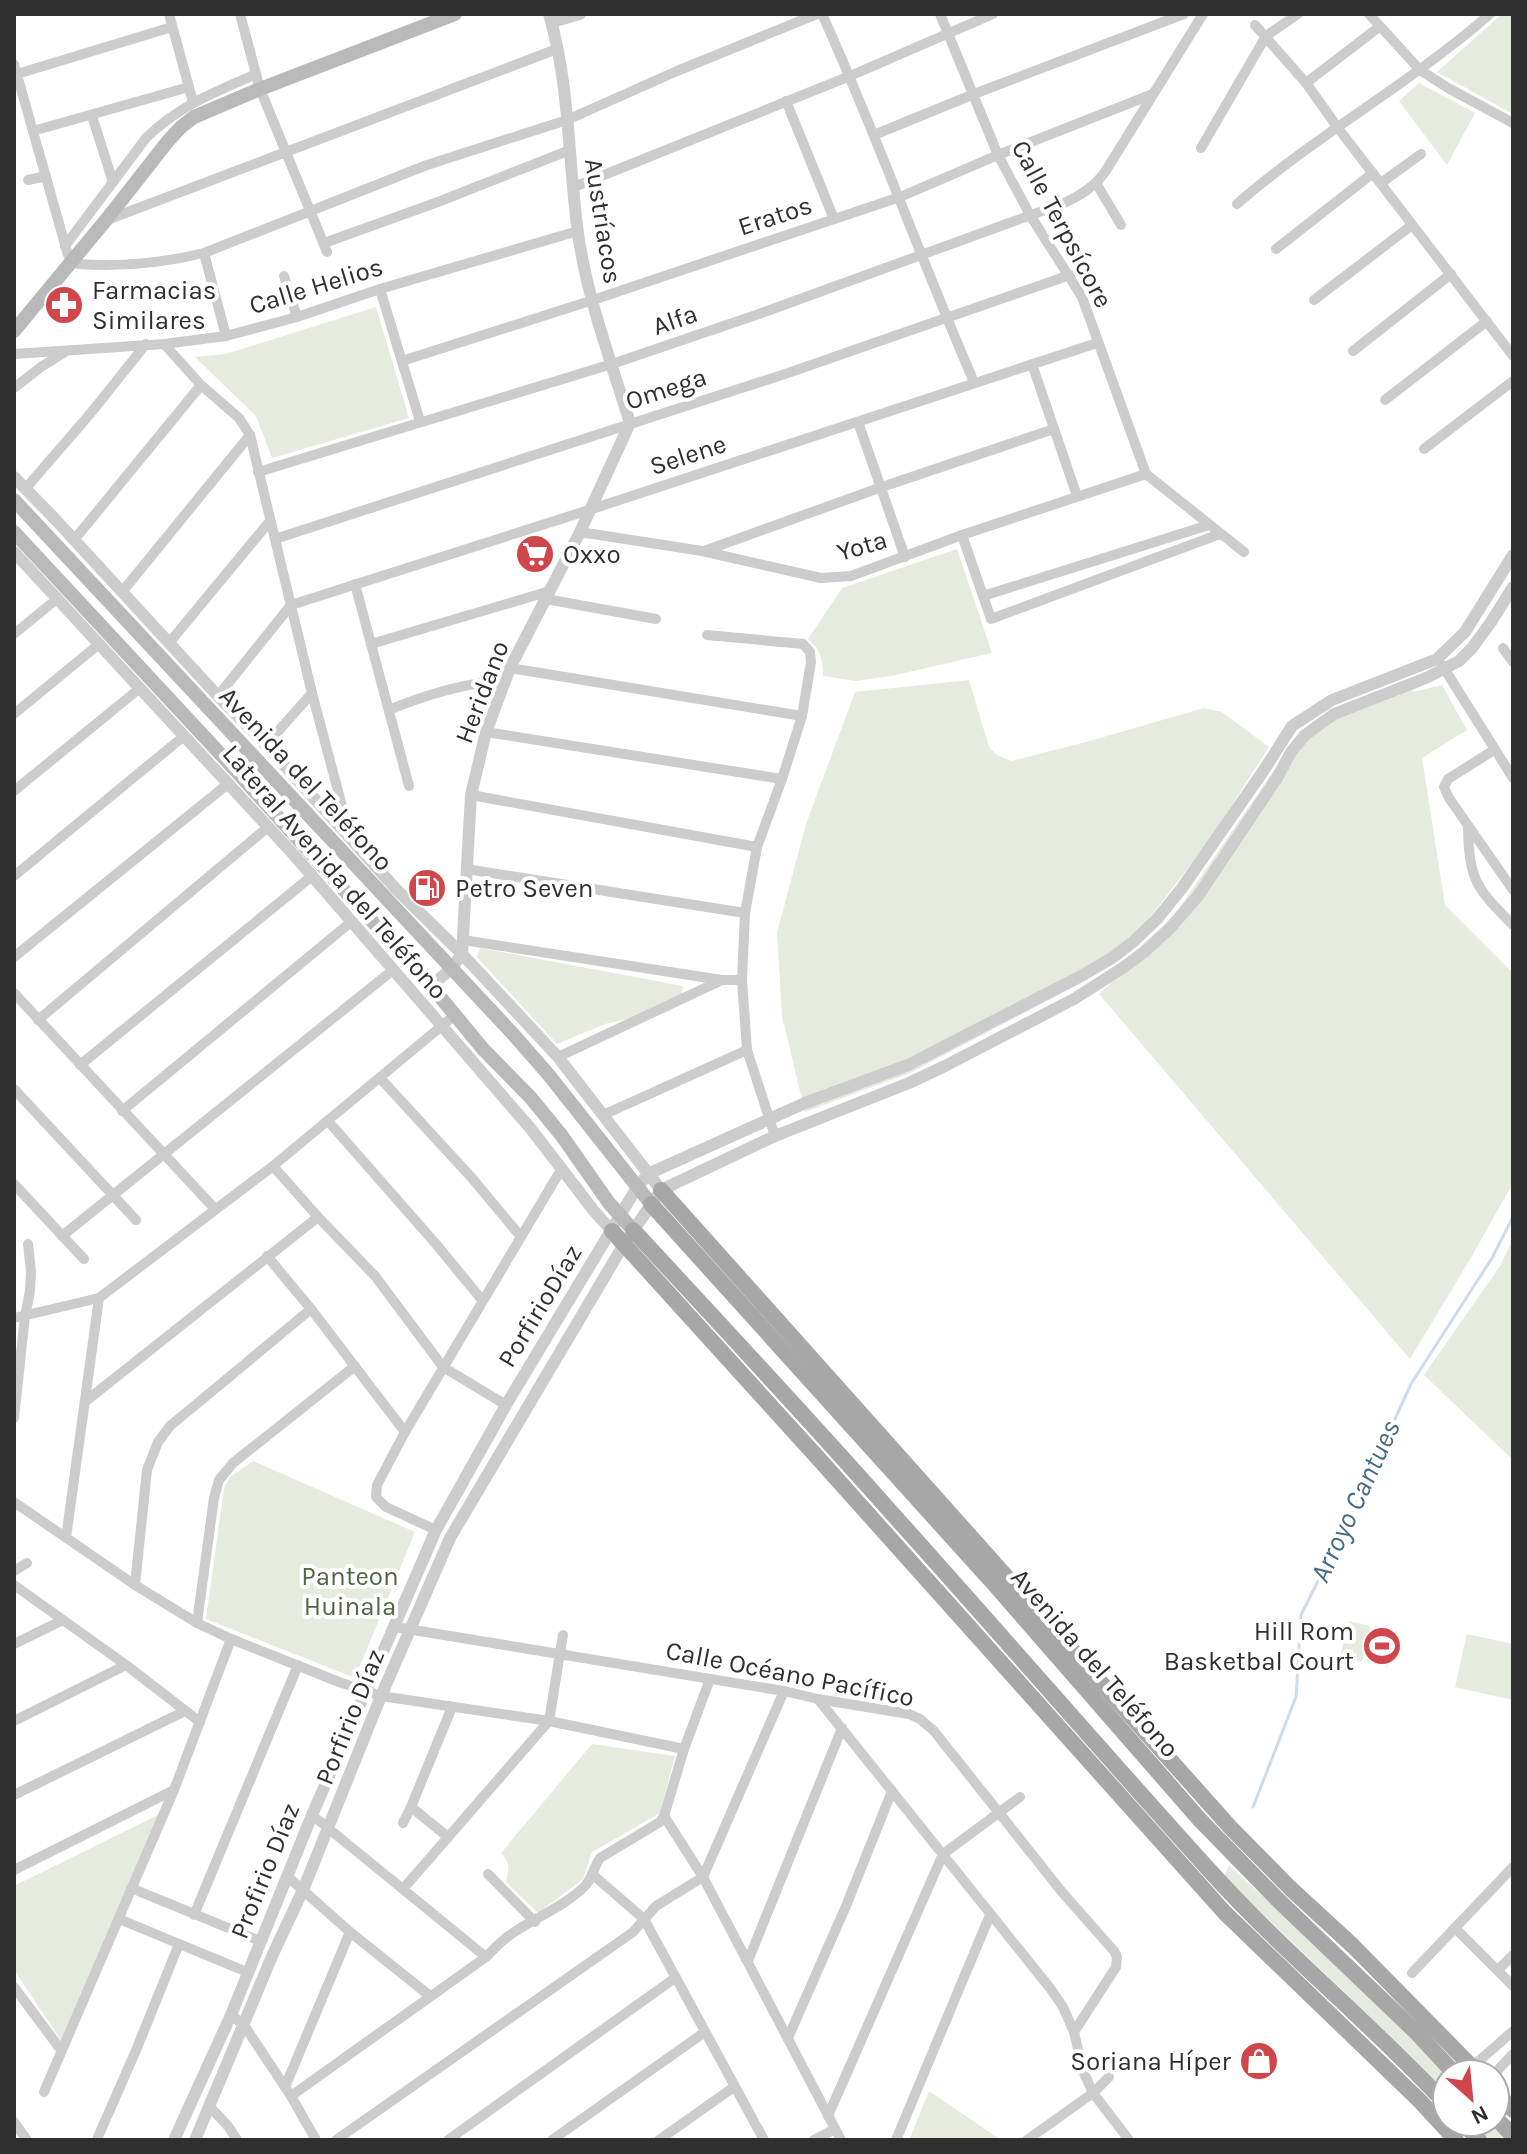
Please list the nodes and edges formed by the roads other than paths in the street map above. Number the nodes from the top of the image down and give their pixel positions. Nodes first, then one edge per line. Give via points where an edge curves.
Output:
1 (169, 14) edge
2 (240, 14) edge
3 (455, 14) edge
4 (580, 14) edge
5 (819, 14) edge
6 (940, 14) edge
7 (993, 14) edge
8 (1184, 14) edge
9 (1203, 14) edge
10 (1298, 14) edge
11 (1369, 14) edge
12 (1490, 14) edge
13 (551, 18) edge
14 (1255, 25) dead end
15 (172, 27) junction
16 (1379, 27) junction
17 (948, 32) junction
18 (1266, 36) junction
19 (557, 49) junction
20 (15, 69) edge
21 (1420, 70) junction
22 (256, 74) junction
23 (850, 76) junction
24 (1306, 83) junction
25 (189, 87) junction
26 (260, 89) junction
27 (974, 94) junction
28 (1154, 94) junction
29 (786, 101) junction
30 (193, 102) junction
31 (92, 116) junction
32 (567, 120) junction
33 (1513, 123) edge
34 (1338, 128) junction
35 (33, 131) junction
36 (874, 135) junction
37 (1201, 148) dead end
38 (570, 150) junction
39 (287, 152) junction
40 (1421, 154) dead end
41 (998, 155) junction
42 (1373, 173) junction
43 (46, 176) junction
44 (28, 180) dead end
45 (113, 182) junction
46 (1096, 183) junction
47 (1381, 183) junction
48 (574, 187) junction
49 (900, 197) junction
50 (1237, 204) dead end
51 (310, 210) junction
52 (1030, 215) junction
53 (834, 219) junction
54 (106, 220) junction
55 (1121, 225) dead end
56 (1412, 225) junction
57 (578, 231) junction
58 (65, 246) junction
59 (1276, 249) dead end
60 (204, 253) junction
61 (920, 255) junction
62 (72, 260) junction
63 (1451, 274) junction
64 (1070, 275) junction
65 (284, 276) dead end
66 (380, 289) junction
67 (593, 300) junction
68 (1314, 300) dead end
69 (297, 317) junction
70 (946, 319) junction
71 (1487, 321) junction
72 (14, 331) edge
73 (226, 336) junction
74 (1097, 343) junction
75 (146, 344) junction
76 (164, 344) junction
77 (69, 349) junction
78 (1353, 351) dead end
79 (14, 354) edge
80 (1513, 356) edge
81 (402, 361) junction
82 (612, 364) junction
83 (1032, 364) junction
84 (1513, 381) edge
85 (974, 382) junction
86 (201, 385) junction
87 (14, 388) edge
88 (1385, 400) dead end
89 (420, 421) junction
90 (858, 422) junction
91 (630, 423) junction
92 (1054, 429) junction
93 (250, 435) junction
94 (1424, 449) dead end
95 (258, 472) junction
96 (1146, 474) junction
97 (14, 477) edge
98 (26, 488) junction
99 (879, 488) junction
100 (1077, 496) junction
101 (14, 500) edge
102 (589, 510) junction
103 (270, 521) junction
104 (1209, 525) junction
105 (14, 532) edge
106 (580, 532) junction
107 (1220, 534) junction
108 (962, 535) junction
109 (275, 539) junction
110 (74, 540) junction
111 (702, 551) junction
112 (1244, 552) dead end
113 (14, 553) edge
114 (1513, 555) edge
115 (905, 557) junction
116 (94, 562) junction
117 (82, 574) junction
118 (355, 584) junction
119 (1513, 587) edge
120 (122, 592) junction
121 (548, 595) junction
122 (983, 596) junction
123 (58, 598) junction
124 (291, 605) junction
125 (1478, 612) junction
126 (82, 614) junction
127 (656, 619) dead end
128 (1491, 622) junction
129 (14, 634) edge
130 (707, 635) dead end
131 (169, 643) junction
132 (99, 644) junction
133 (371, 644) junction
134 (1503, 648) dead end
135 (1513, 662) edge
136 (1441, 664) junction
137 (510, 668) junction
138 (505, 682) junction
139 (140, 688) junction
140 (312, 693) junction
141 (218, 696) junction
142 (389, 710) junction
143 (14, 714) edge
144 (802, 716) junction
145 (486, 732) junction
146 (184, 736) junction
147 (266, 745) junction
148 (1494, 750) junction
149 (1513, 778) edge
150 (782, 779) junction
151 (229, 783) junction
152 (409, 786) dead end
153 (14, 791) edge
154 (471, 795) junction
155 (1468, 825) junction
156 (268, 827) junction
157 (352, 842) junction
158 (757, 847) junction
159 (299, 851) junction
160 (466, 869) junction
161 (14, 876) edge
162 (312, 876) junction
163 (1513, 890) edge
164 (745, 913) junction
165 (351, 922) junction
166 (1513, 925) edge
167 (463, 940) junction
168 (462, 954) junction
169 (14, 957) edge
170 (451, 969) junction
171 (393, 970) junction
172 (722, 980) junction
173 (742, 980) junction
174 (431, 986) junction
175 (14, 993) edge
176 (455, 1015) junction
177 (38, 1020) junction
178 (441, 1027) junction
179 (747, 1050) junction
180 (558, 1057) junction
181 (80, 1065) junction
182 (380, 1078) junction
183 (14, 1089) edge
184 (122, 1111) junction
185 (603, 1115) junction
186 (769, 1118) junction
187 (328, 1121) junction
188 (775, 1136) junction
189 (163, 1155) junction
190 (273, 1166) junction
191 (562, 1168) junction
192 (648, 1174) junction
193 (14, 1184) edge
194 (636, 1189) junction
195 (661, 1190) junction
196 (114, 1195) junction
197 (651, 1204) junction
198 (215, 1209) junction
199 (318, 1217) junction
200 (136, 1220) dead end
201 (616, 1223) junction
202 (62, 1236) junction
203 (521, 1237) junction
204 (629, 1237) junction
205 (28, 1244) dead end
206 (267, 1256) junction
207 (84, 1259) dead end
208 (99, 1298) junction
209 (482, 1300) junction
210 (311, 1309) junction
211 (20, 1317) edge
212 (807, 1364) junction
213 (355, 1366) junction
214 (443, 1367) junction
215 (16, 1389) edge
216 (86, 1401) junction
217 (506, 1405) junction
218 (14, 1418) edge
219 (405, 1432) junction
220 (832, 1445) junction
221 (818, 1458) junction
222 (14, 1502) edge
223 (436, 1530) junction
224 (66, 1538) junction
225 (27, 1563) dead end
226 (14, 1571) edge
227 (14, 1585) edge
228 (135, 1585) junction
229 (63, 1620) junction
230 (197, 1623) junction
231 (395, 1627) junction
232 (410, 1630) junction
233 (563, 1635) dead end
234 (231, 1639) junction
235 (14, 1644) edge
236 (558, 1655) junction
237 (126, 1665) junction
238 (298, 1665) junction
239 (710, 1679) junction
240 (784, 1691) junction
241 (366, 1692) junction
242 (381, 1696) junction
243 (818, 1699) junction
244 (452, 1707) junction
245 (185, 1711) junction
246 (14, 1721) edge
247 (549, 1721) junction
248 (200, 1722) junction
249 (842, 1728) junction
250 (1154, 1741) junction
251 (684, 1749) junction
252 (1143, 1755) junction
253 (1125, 1777) junction
254 (174, 1790) junction
255 (892, 1791) junction
256 (14, 1795) edge
257 (1020, 1797) dead end
258 (411, 1807) junction
259 (999, 1814) junction
260 (312, 1815) junction
261 (664, 1816) junction
262 (403, 1823) dead end
263 (329, 1827) junction
264 (448, 1837) junction
265 (1193, 1850) junction
266 (1230, 1852) junction
267 (943, 1854) junction
268 (1178, 1861) junction
269 (1513, 1867) edge
270 (14, 1870) edge
271 (488, 1874) dead end
272 (592, 1874) junction
273 (287, 1876) junction
274 (703, 1877) junction
275 (1205, 1878) junction
276 (131, 1888) junction
277 (403, 1889) junction
278 (303, 1890) junction
279 (194, 1915) junction
280 (990, 1915) junction
281 (119, 1919) junction
282 (644, 1919) junction
283 (535, 1922) junction
284 (1455, 1928) junction
285 (350, 1932) junction
286 (260, 1941) junction
287 (179, 1944) junction
288 (1513, 1955) edge
289 (486, 1957) junction
290 (748, 1961) junction
291 (1498, 1970) junction
292 (247, 1972) junction
293 (1412, 1973) dead end
294 (675, 1978) junction
295 (1513, 1986) edge
296 (14, 1987) edge
297 (1332, 1991) junction
298 (430, 1996) junction
299 (1320, 2005) junction
300 (231, 2015) junction
301 (244, 2025) junction
302 (1423, 2027) junction
303 (1513, 2031) edge
304 (705, 2032) junction
305 (1074, 2032) junction
306 (788, 2038) junction
307 (61, 2050) junction
308 (1444, 2058) edge
309 (1461, 2058) edge
310 (1487, 2058) edge
311 (1109, 2077) dead end
312 (734, 2087) junction
313 (1431, 2088) edge
314 (44, 2092) dead end
315 (288, 2092) junction
316 (1093, 2093) junction
317 (210, 2107) junction
318 (828, 2116) junction
319 (14, 2122) edge
320 (835, 2129) junction
321 (98, 2137) dead end
322 (27, 2140) edge
323 (174, 2140) edge
324 (195, 2140) edge
325 (237, 2140) edge
326 (316, 2140) edge
327 (336, 2140) edge
328 (448, 2140) edge
329 (552, 2140) edge
330 (659, 2140) edge
331 (764, 2140) edge
332 (814, 2140) edge
333 (841, 2140) edge
334 (896, 2140) edge
335 (1027, 2140) edge
336 (1129, 2140) edge
337 (1456, 2140) edge

1 - 15 street
2 - 22 street
3 - 26 main road
4 - 13 street, Austríacos
5 - 23 street
5 - 32 street
6 - 17 street, Calle Terpsícore
7 - 17 street
8 - 27 street
9 - 28 street
10 - 18 street
11 - 16 street
12 - 21 street
13 - 19 street, Austríacos
14 - 18 street
15 - 20 street
15 - 25 street
16 - 21 street
16 - 24 street
17 - 23 street
17 - 27 street, Calle Terpsícore
18 - 24 street
18 - 37 street
19 - 32 street, Austríacos
19 - 39 street
20 - 35 street
21 - 33 street
21 - 34 street
22 - 26 street
22 - 30 street
23 - 29 street
23 - 36 street
24 - 34 street
25 - 30 street
25 - 31 street
26 - 39 street
26 - 54 main road via 181,127
27 - 36 street
27 - 41 street, Calle Terpsícore
28 - 41 street, Eratos
28 - 46 street
29 - 48 street
29 - 53 street
30 - 45 street via 146,138
31 - 35 street
31 - 45 street
32 - 38 street, Austríacos
32 - 51 street
34 - 42 street
34 - 50 street
35 - 43 street
36 - 49 street
38 - 48 street, Austríacos
38 - 51 street via 325,247
39 - 51 street
39 - 54 street
40 - 47 street
41 - 49 street, Eratos
41 - 52 street, Calle Terpsícore
42 - 47 street
42 - 59 street
43 - 44 street
43 - 58 street
45 - 58 street
46 - 52 street, Alfa via 1064,203
46 - 55 street
47 - 56 street
48 - 57 street, Austríacos
49 - 53 street, Eratos
49 - 61 street
51 - 60 street
52 - 61 street, Alfa
52 - 64 street, Calle Terpsícore
53 - 67 street, Eratos
54 - 62 main road
56 - 63 street
56 - 68 street
57 - 66 street, Calle Helios
57 - 67 street, Austríacos
58 - 62 street
60 - 62 street via 148,264
60 - 73 street
61 - 70 street
61 - 82 street, Alfa
62 - 72 main road
63 - 71 street
63 - 78 street
64 - 70 street, Omega
64 - 74 street, Calle Terpsícore
65 - 69 street
66 - 69 street, Calle Helios
66 - 81 street
67 - 81 street, Eratos
67 - 82 street, Austríacos
69 - 73 street, Calle Helios
70 - 85 street
70 - 91 street, Omega
71 - 80 street
71 - 88 street
73 - 76 street, Calle Helios
74 - 83 street, Selene
74 - 96 street, Calle Terpsícore
75 - 76 street, Calle Helios
75 - 77 street, Calle Helios
75 - 98 street
76 - 86 street
77 - 79 street, Calle Helios
77 - 87 street
81 - 89 street
82 - 89 street, Alfa
82 - 91 street, Austríacos
83 - 85 street, Selene
83 - 92 street
84 - 94 street
85 - 90 street, Selene
86 - 93 street via 239,418
86 - 110 street
89 - 95 street, Alfa
90 - 99 street
90 - 102 street, Selene
91 - 102 street, Heridano
91 - 109 street, Omega
92 - 99 street
92 - 100 street
93 - 95 street
93 - 120 street
95 - 103 street
96 - 100 street, Yota
96 - 104 street
97 - 98 street, Lateral Avenida del Teléfono
98 - 110 street, Lateral Avenida del Teléfono
99 - 111 street
99 - 115 street
100 - 108 street, Yota
101 - 117 main road, Avenida del Teléfono
102 - 106 street, Heridano
102 - 118 street, Selene
103 - 109 street
103 - 131 street
104 - 107 street
104 - 122 street
105 - 126 main road, Avenida del Teléfono
106 - 111 street, Yota
106 - 121 street, Heridano
107 - 112 street
107 - 122 street via 991,619
108 - 115 street, Yota
108 - 122 street
109 - 124 street
110 - 116 street, Lateral Avenida del Teléfono
111 - 115 street, Yota via 821,578 851,576
113 - 123 street, Lateral Avenida del Teléfono
114 - 125 street
116 - 117 street
116 - 120 street, Lateral Avenida del Teléfono
117 - 170 main road, Avenida del Teléfono
118 - 124 street, Selene
118 - 133 street
119 - 128 street
120 - 131 street, Lateral Avenida del Teléfono
121 - 127 street
121 - 133 street
121 - 137 street, Heridano
123 - 126 street, Lateral Avenida del Teléfono
123 - 129 street
124 - 140 street
124 - 141 street
125 - 128 street via 1482,621
125 - 136 street
126 - 132 street, Lateral Avenida del Teléfono
126 - 159 main road, Avenida del Teléfono
128 - 136 street via 1459,661
130 - 144 street via 803,644 811,662
131 - 141 street, Lateral Avenida del Teléfono
132 - 139 street, Lateral Avenida del Teléfono
132 - 143 street
133 - 142 street
134 - 135 street
136 - 148 street
136 - 186 street via 1332,700 1292,726 1182,888 1157,919 1112,958 908,1065
136 - 188 street via 1426,678 1334,714 1305,735 1198,896 1144,952 1105,980 945,1066
137 - 138 street, Heridano
137 - 144 street
138 - 142 street via 490,681
138 - 145 street, Heridano
139 - 146 street, Lateral Avenida del Teléfono
139 - 153 street
140 - 147 street
140 - 157 street
141 - 147 street, Lateral Avenida del Teléfono
142 - 152 street
144 - 150 street
145 - 150 street
145 - 154 street, Heridano
146 - 151 street, Lateral Avenida del Teléfono
146 - 161 street
147 - 157 street, Lateral Avenida del Teléfono
148 - 149 street
148 - 155 street via 1445,783
150 - 158 street
151 - 156 street, Lateral Avenida del Teléfono
151 - 169 street
154 - 158 street
154 - 160 street, Heridano
155 - 163 street
155 - 166 street via 1468,852 1477,885
156 - 159 street, Lateral Avenida del Teléfono
156 - 177 street
157 - 168 street, Lateral Avenida del Teléfono
158 - 164 street
159 - 162 street, Lateral Avenida del Teléfono
159 - 174 main road, Avenida del Teléfono
160 - 164 street
160 - 167 street, Heridano
162 - 165 street, Lateral Avenida del Teléfono
162 - 181 street
164 - 173 street
165 - 171 street, Lateral Avenida del Teléfono
165 - 184 street
167 - 168 street, Heridano
167 - 172 street
168 - 170 street
168 - 180 street, Lateral Avenida del Teléfono
170 - 174 street
170 - 194 main road, Avenida del Teléfono via 548,1074
171 - 178 street, Lateral Avenida del Teléfono
171 - 189 street
172 - 173 street
172 - 180 street
173 - 179 street
174 - 176 main road, Avenida del Teléfono
175 - 177 street
176 - 178 street
176 - 201 main road, Avenida del Teléfono via 547,1117 602,1194
177 - 181 street
178 - 182 street
178 - 191 street, Lateral Avenida del Teléfono
179 - 185 street
179 - 186 street
180 - 185 street, Lateral Avenida del Teléfono
181 - 184 street
182 - 187 street
182 - 203 street
183 - 196 street
184 - 189 street
185 - 192 street, Lateral Avenida del Teléfono
186 - 188 street
186 - 192 street
187 - 190 street
187 - 209 street
188 - 195 street
189 - 196 street
189 - 198 street
190 - 198 street
190 - 199 street
191 - 201 street, Lateral Avenida del Teléfono via 594,1211
191 - 203 street
192 - 194 street, PorfirioDíaz
192 - 195 street, Lateral Avenida del Teléfono
193 - 202 street
194 - 197 main road, Avenida del Teléfono
194 - 201 street, PorfirioDíaz
195 - 197 street, Porfirio Díaz
195 - 212 main road
196 - 200 street
196 - 202 street
197 - 204 street, Porfirio Díaz
197 - 212 main road, Avenida del Teléfono via 710,1272
198 - 208 street
199 - 206 street
199 - 214 street via 375,1276
201 - 204 main road
201 - 217 street, PorfirioDíaz
202 - 207 street
203 - 209 street
204 - 220 main road, Avenida del Teléfono
204 - 221 main road
204 - 232 street, Porfirio Díaz via 450,1538
205 - 211 street via 30,1291
206 - 210 street
206 - 216 street
208 - 211 street
208 - 216 street
209 - 214 street
210 - 213 street
210 - 228 street via 170,1426 158,1442 147,1470
211 - 215 street
212 - 250 main road
212 - 252 main road, Avenida del Teléfono
213 - 219 street
213 - 230 street via 233,1463 219,1480
214 - 217 street
214 - 219 street
215 - 218 street
216 - 224 street
217 - 223 street, Profirio Díaz
219 - 223 street via 376,1497
220 - 221 main road
220 - 253 main road, Avenida del Teléfono
221 - 268 main road
222 - 224 street
223 - 231 street, Profirio Díaz
224 - 228 street
225 - 226 street
227 - 229 street
228 - 230 street
229 - 235 street
229 - 237 street
230 - 234 street
231 - 232 street, Calle Océano Pacífico
231 - 241 street, Profirio Díaz
232 - 236 street, Calle Océano Pacífico
232 - 242 street, Porfirio Díaz
233 - 236 street
234 - 238 street
234 - 248 street
236 - 239 street, Calle Océano Pacífico
236 - 247 street
237 - 245 street
237 - 246 street
238 - 241 street
238 - 279 street
239 - 240 street, Calle Océano Pacífico
239 - 251 street
240 - 243 street, Calle Océano Pacífico
240 - 274 street
241 - 242 street
241 - 260 street, Profirio Díaz
242 - 244 street
242 - 263 street, Porfirio Díaz
243 - 249 street
243 - 259 street, Calle Océano Pacífico via 920,1719
244 - 247 street
244 - 258 street
245 - 248 street
245 - 256 street
247 - 251 street
247 - 264 street
248 - 254 street
249 - 255 street
249 - 290 street
250 - 252 main road
250 - 302 main road via 1230,1827 1353,1946
251 - 261 street
252 - 253 main road
252 - 266 main road, Avenida del Teléfono
253 - 265 main road, Avenida del Teléfono
254 - 270 street
254 - 276 street
255 - 267 street
255 - 306 street
257 - 259 street
258 - 262 street
258 - 264 street
259 - 267 street
259 - 305 street, Calle Océano Pacífico via 1117,1957 1116,1967
260 - 263 street
260 - 273 street, Profirio Díaz
261 - 272 street via 600,1858
261 - 274 street
263 - 277 street
263 - 278 street, Porfirio Díaz
264 - 277 street
265 - 268 main road
265 - 275 main road, Avenida del Teléfono
266 - 275 main road
266 - 302 main road, Avenida del Teléfono
267 - 280 street
267 - 318 street
268 - 275 main road
269 - 284 street
271 - 283 street
272 - 282 street
272 - 283 street via 582,1888
273 - 278 street
273 - 286 street, Profirio Díaz
274 - 282 street
274 - 290 street
275 - 297 main road, Avenida del Teléfono
275 - 299 main road via 1277,1965
276 - 279 street
276 - 281 street
277 - 289 street
278 - 285 street
278 - 301 street, Porfirio Díaz
279 - 286 street
280 - 305 street via 1050,1988
280 - 334 street
281 - 287 street
281 - 307 street
282 - 294 street
282 - 327 street via 633,1932
283 - 289 street via 509,1935
284 - 291 street
284 - 293 street
285 - 298 street
285 - 315 street
286 - 292 street, Profirio Díaz
287 - 292 street
287 - 321 street
288 - 291 street
289 - 298 street
290 - 306 street
291 - 295 street
292 - 300 street, Profirio Díaz
294 - 304 street
294 - 328 street
296 - 307 street
297 - 299 main road
297 - 313 main road, Avenida del Teléfono
298 - 315 street
299 - 337 main road
300 - 301 street
300 - 323 street, Profirio Díaz
301 - 315 street
301 - 317 street, Porfirio Díaz
302 - 308 main road, Avenida del Teléfono
302 - 309 main road
303 - 310 street
304 - 312 street
304 - 329 street
305 - 316 street
306 - 318 street
307 - 314 street
311 - 316 street
312 - 330 street
312 - 331 street
315 - 326 street
316 - 335 street
316 - 336 street
317 - 324 street, Porfirio Díaz
317 - 325 street
318 - 320 street
319 - 322 street
320 - 332 street
320 - 333 street

